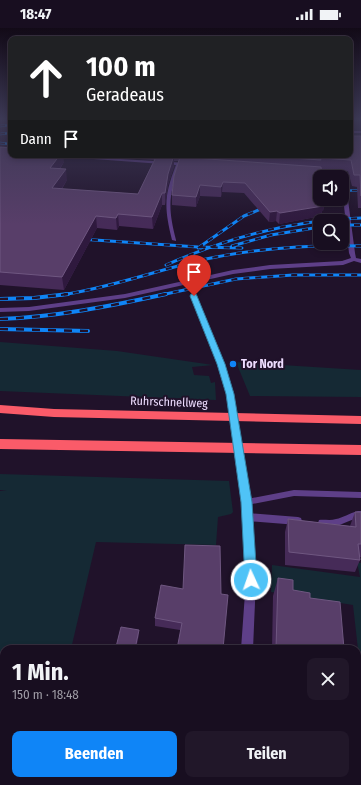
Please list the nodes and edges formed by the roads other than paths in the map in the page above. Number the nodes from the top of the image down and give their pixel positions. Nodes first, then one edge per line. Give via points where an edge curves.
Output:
1 (87, 158) edge
2 (178, 164) junction
3 (193, 165) edge
4 (304, 172) edge
5 (174, 240) dead end
6 (354, 259) junction
7 (361, 261) edge
8 (194, 296) dead end
9 (0, 310) edge
10 (221, 364) joint
11 (0, 409) edge
12 (361, 420) edge
13 (0, 444) edge
14 (361, 450) edge
15 (361, 495) edge
16 (247, 502) junction
17 (361, 515) edge
18 (248, 517) junction
19 (247, 645) edge

1 - 2 lane
2 - 3 lane
2 - 5 lane via 167,200 167,215
4 - 6 lane via 343,177
6 - 7 lane
6 - 9 lane via 343,263 233,272 125,296
8 - 10 lane
10 - 16 street via 230,394
11 - 12 highway, Ruhrschnellweg via 54,413
13 - 14 highway
15 - 16 lane via 294,493
16 - 18 street
17 - 18 lane via 352,514 340,522 331,524
18 - 19 street via 251,580

